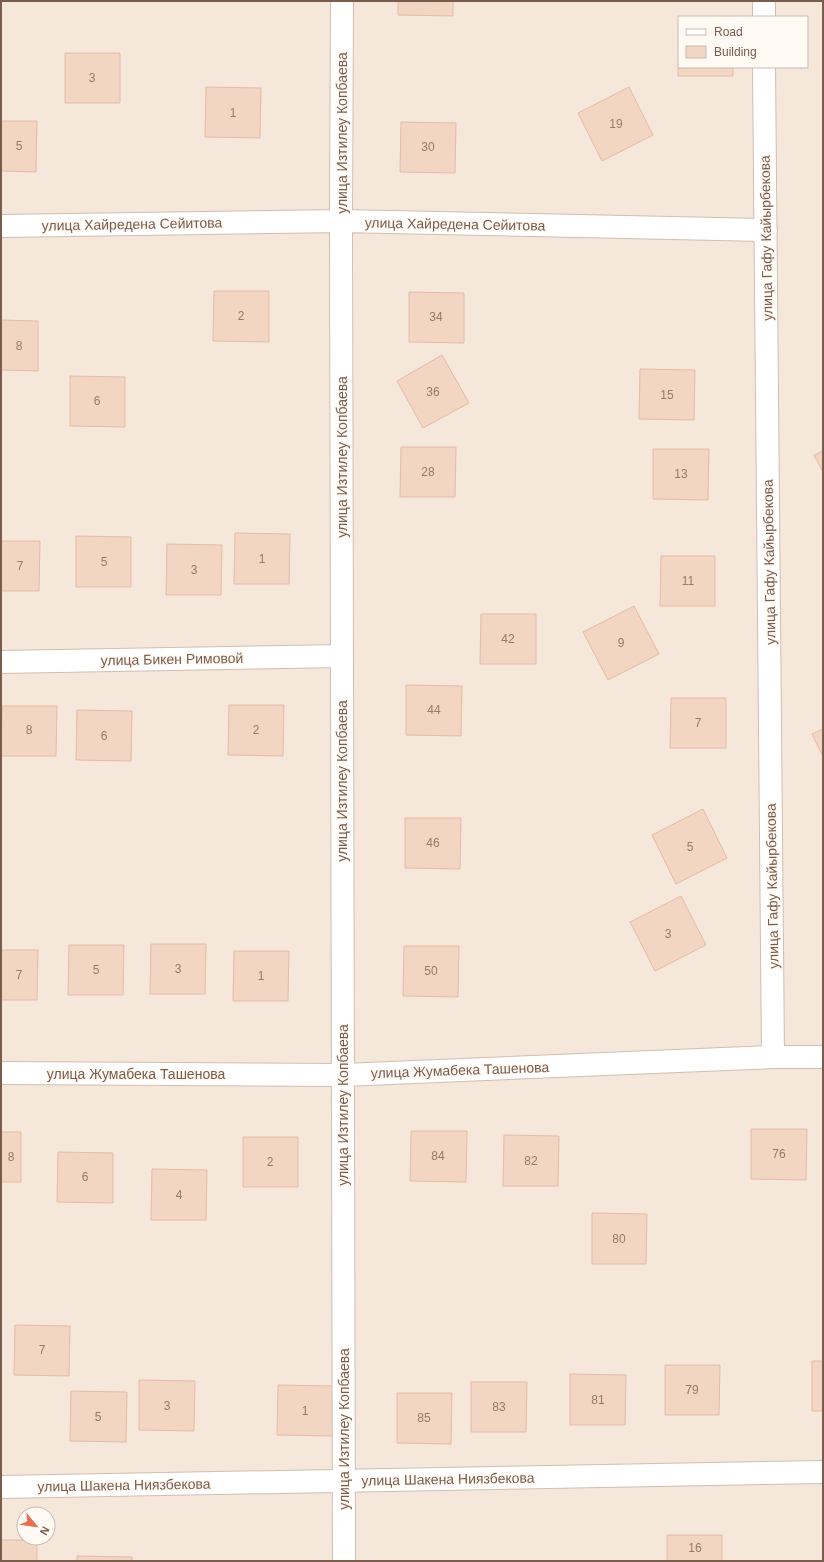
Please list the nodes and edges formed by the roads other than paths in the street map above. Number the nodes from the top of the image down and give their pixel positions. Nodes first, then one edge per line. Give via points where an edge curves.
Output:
1 (342, 1) edge
2 (764, 1) edge
3 (764, 16) edge
4 (764, 68) edge
5 (341, 221) junction
6 (1, 226) edge
7 (766, 230) junction
8 (342, 656) junction
9 (1, 662) edge
10 (773, 1057) junction
11 (823, 1057) edge
12 (1, 1073) edge
13 (343, 1075) junction
14 (823, 1472) edge
15 (344, 1481) junction
16 (1, 1487) edge
17 (344, 1561) edge

1 - 5 street, улица Изтилеу Копбаева
2 - 3 street
4 - 7 street, улица Гафу Кайырбекова
5 - 6 street, улица Хайредена Сейитова
5 - 7 street, улица Хайредена Сейитова
5 - 8 street, улица Изтилеу Копбаева
7 - 10 street, улица Гафу Кайырбекова
8 - 9 street, улица Бикен Римовой
8 - 13 street, улица Изтилеу Копбаева
10 - 11 street, улица Жумабека Ташенова
10 - 13 street, улица Жумабека Ташенова
12 - 13 street, улица Жумабека Ташенова
13 - 15 street, улица Изтилеу Копбаева
14 - 15 street, улица Шакена Ниязбекова
15 - 16 street, улица Шакена Ниязбекова
15 - 17 street, улица Изтилеу Копбаева

